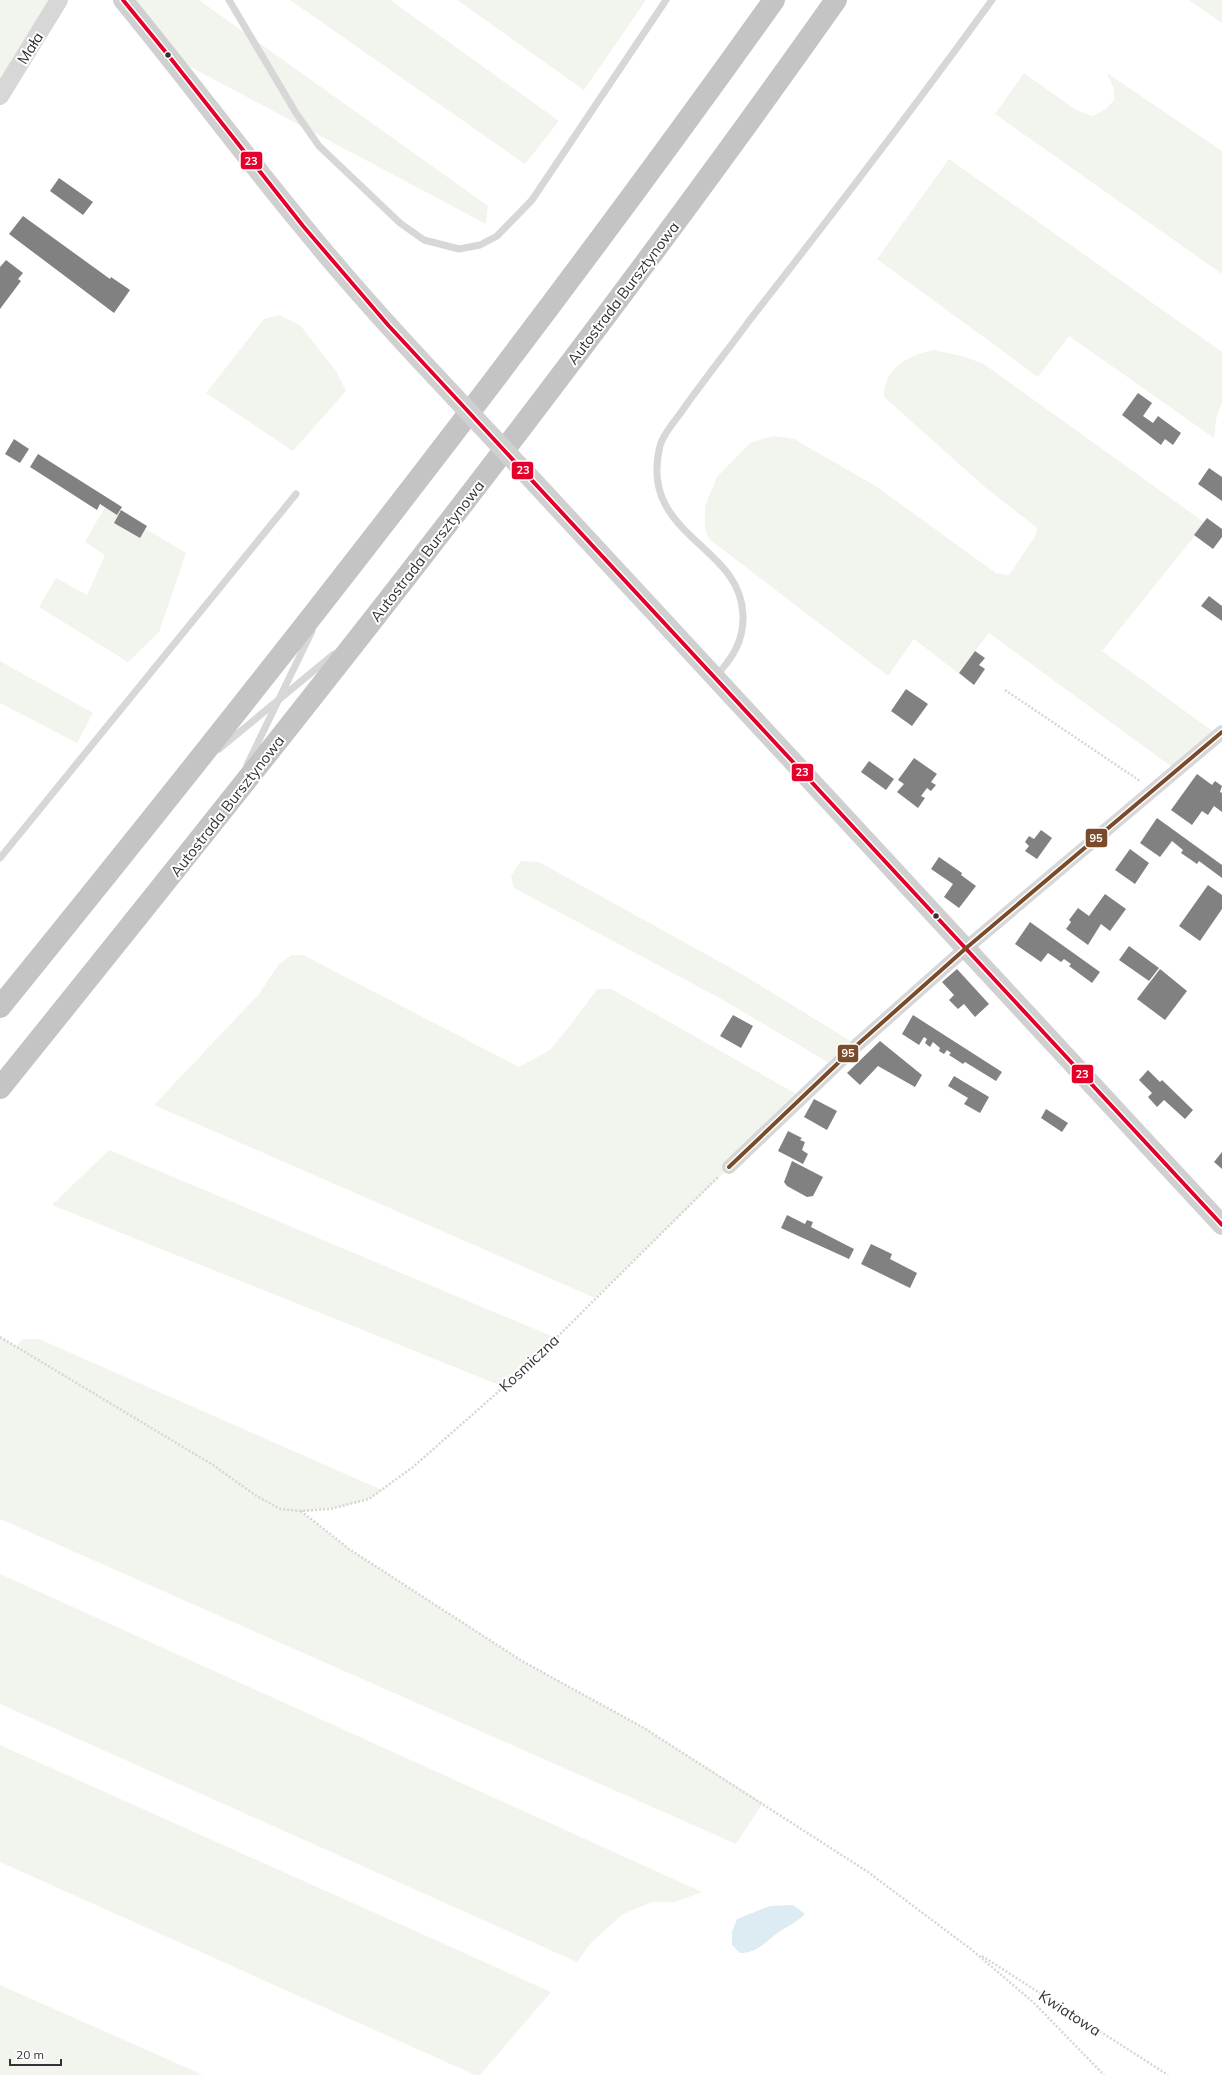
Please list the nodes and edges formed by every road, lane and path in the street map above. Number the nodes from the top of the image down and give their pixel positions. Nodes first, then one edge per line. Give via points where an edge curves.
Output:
1 (59, 0) edge
2 (123, 0) edge
3 (229, 0) edge
4 (666, 0) edge
5 (774, 0) edge
6 (836, 0) edge
7 (992, 0) edge
8 (0, 96) edge
9 (296, 494) dead end
10 (330, 593) junction
11 (370, 624) junction
12 (715, 678) junction
13 (1005, 690) dead end
14 (279, 700) junction
15 (1222, 732) edge
16 (186, 776) junction
17 (1153, 790) junction
18 (227, 806) junction
19 (0, 858) edge
20 (965, 949) junction
21 (0, 1007) edge
22 (0, 1088) edge
23 (729, 1167) joint
24 (1222, 1225) edge
25 (0, 1337) edge
26 (301, 1511) junction
27 (972, 1950) junction
28 (1104, 2075) edge
29 (1168, 2075) edge

1 - 8 street, Mała
2 - 12 main road, bridge via 303,226 436,377
3 - 4 lane via 296,113 319,146 400,224 424,240 459,249 480,245 497,236 532,200
5 - 10 highway via 540,319
6 - 11 highway, Autostrada Bursztynowa via 736,141 588,341
7 - 12 lane via 702,383 660,444 657,468 659,490 667,507 692,538 733,579 740,594 743,622 741,639 730,661
9 - 19 lane
10 - 14 lane
10 - 16 highway
11 - 14 lane
11 - 18 highway, Autostrada Bursztynowa
12 - 20 main road
13 - 17 path
14 - 16 lane
14 - 18 lane
15 - 17 street
16 - 21 highway
17 - 20 street
18 - 22 highway, Autostrada Bursztynowa
20 - 23 street via 857,1045
20 - 24 main road
23 - 26 path, Kosmiczna via 531,1362 413,1467 369,1499 330,1509
25 - 26 path, Kosmiczna via 213,1465 255,1495 280,1509
26 - 27 path via 349,1549 522,1662 644,1728 838,1852
27 - 28 path via 1033,2002
27 - 29 path, Kwiatowa

